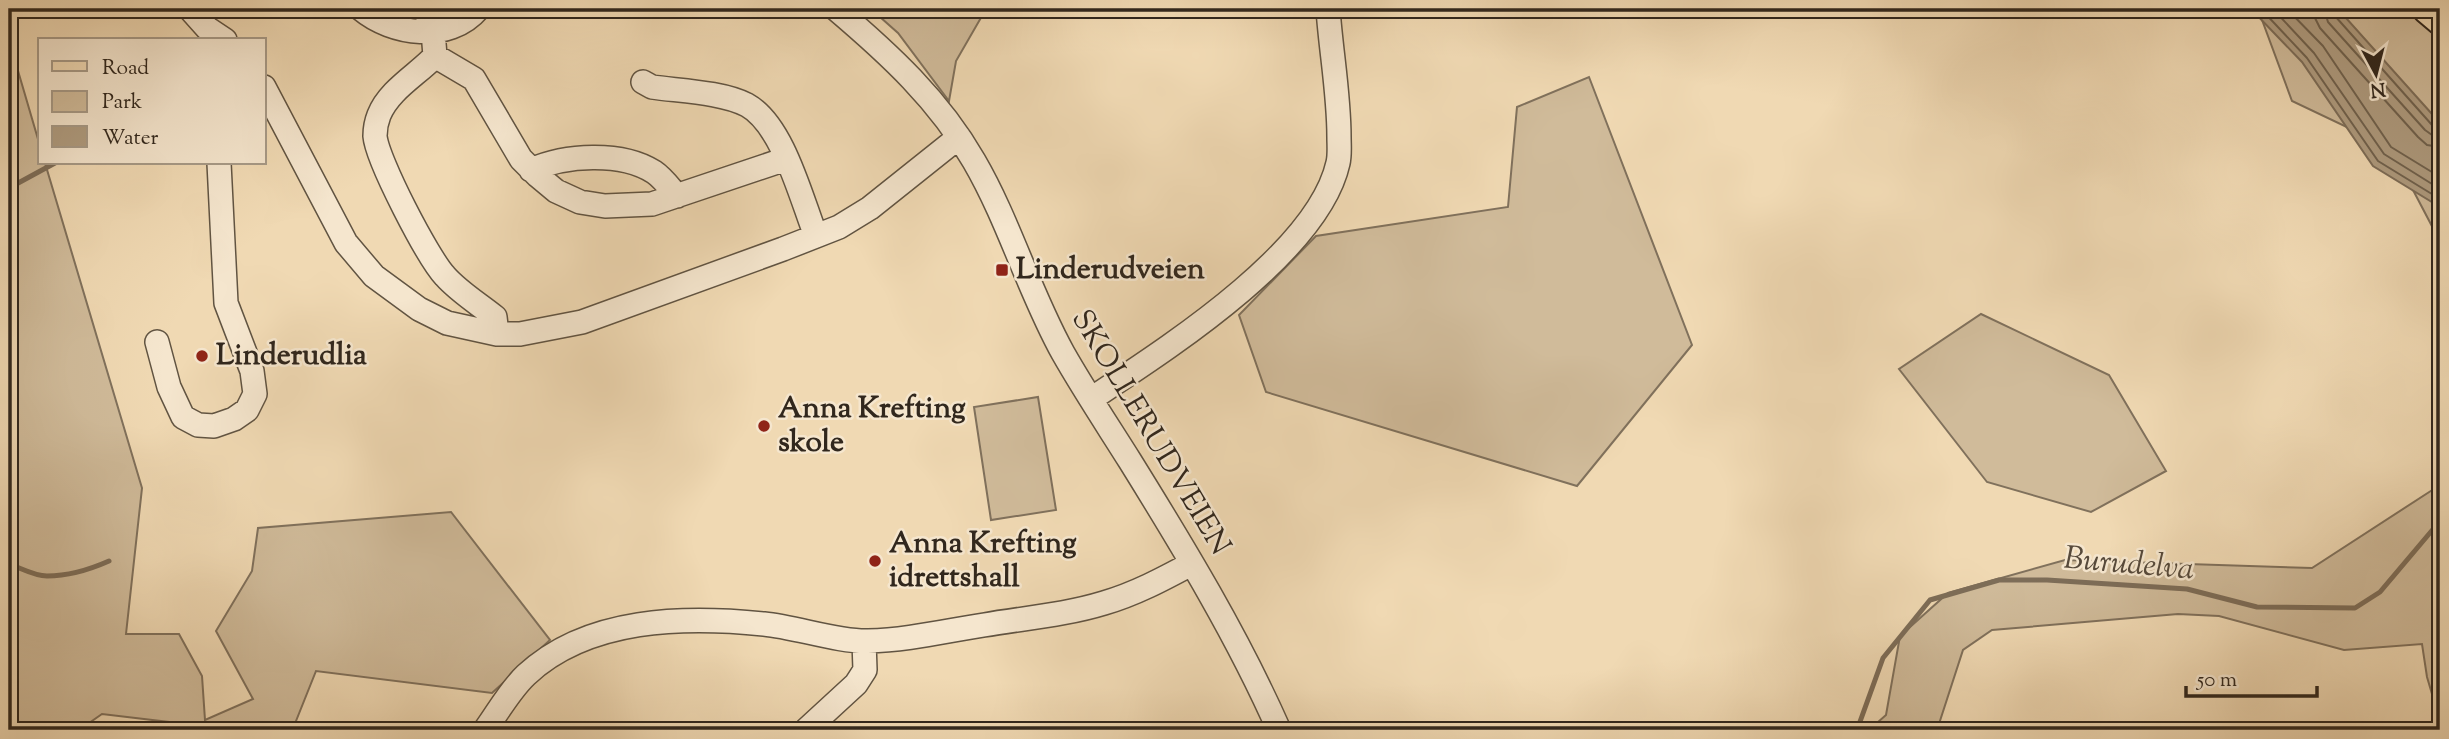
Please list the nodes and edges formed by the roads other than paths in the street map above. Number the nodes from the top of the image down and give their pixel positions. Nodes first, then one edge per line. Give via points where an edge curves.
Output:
1 (190, 9) edge
2 (361, 9) edge
3 (425, 9) edge
4 (478, 9) edge
5 (836, 9) edge
6 (1328, 9) edge
7 (2427, 9) edge
8 (2440, 20) edge
9 (433, 32) junction
10 (211, 36) edge
11 (435, 56) junction
12 (643, 82) dead end
13 (266, 91) edge
14 (959, 137) junction
15 (786, 159) junction
16 (219, 164) edge
17 (531, 170) junction
18 (677, 196) junction
19 (816, 236) junction
20 (497, 334) junction
21 (157, 342) dead end
22 (1091, 400) junction
23 (1191, 564) junction
24 (864, 642) junction
25 (485, 730) edge
26 (806, 730) edge
27 (1279, 730) edge

1 - 10 street
2 - 9 street via 372,19 395,27
3 - 9 street
4 - 9 street via 469,18
5 - 14 street, SKOLLERUDVEIEN via 920,86
6 - 22 street via 1339,111 1339,162 1312,220 1250,284
7 - 8 main road
9 - 11 street
11 - 17 street via 474,79
11 - 20 street via 400,87 379,115 375,134 379,153 444,276 495,317
12 - 15 street via 747,105 772,128
13 - 20 street via 346,243 374,276 447,323
14 - 19 street via 870,208
14 - 22 street, SKOLLERUDVEIEN via 985,183 1045,320
15 - 18 street
15 - 19 street
16 - 21 street via 226,303 252,370 256,394 247,410 214,426 198,425 183,416 169,387
17 - 18 street via 556,191 580,202 630,207
17 - 18 street via 575,158 638,164 655,172
19 - 20 street via 582,322
22 - 23 street, SKOLLERUDVEIEN
23 - 24 street via 1138,591 1073,611
23 - 27 street, SKOLLERUDVEIEN via 1246,657
24 - 25 street via 764,624 678,621 621,628 545,660 525,676
24 - 26 street via 865,670 856,684

